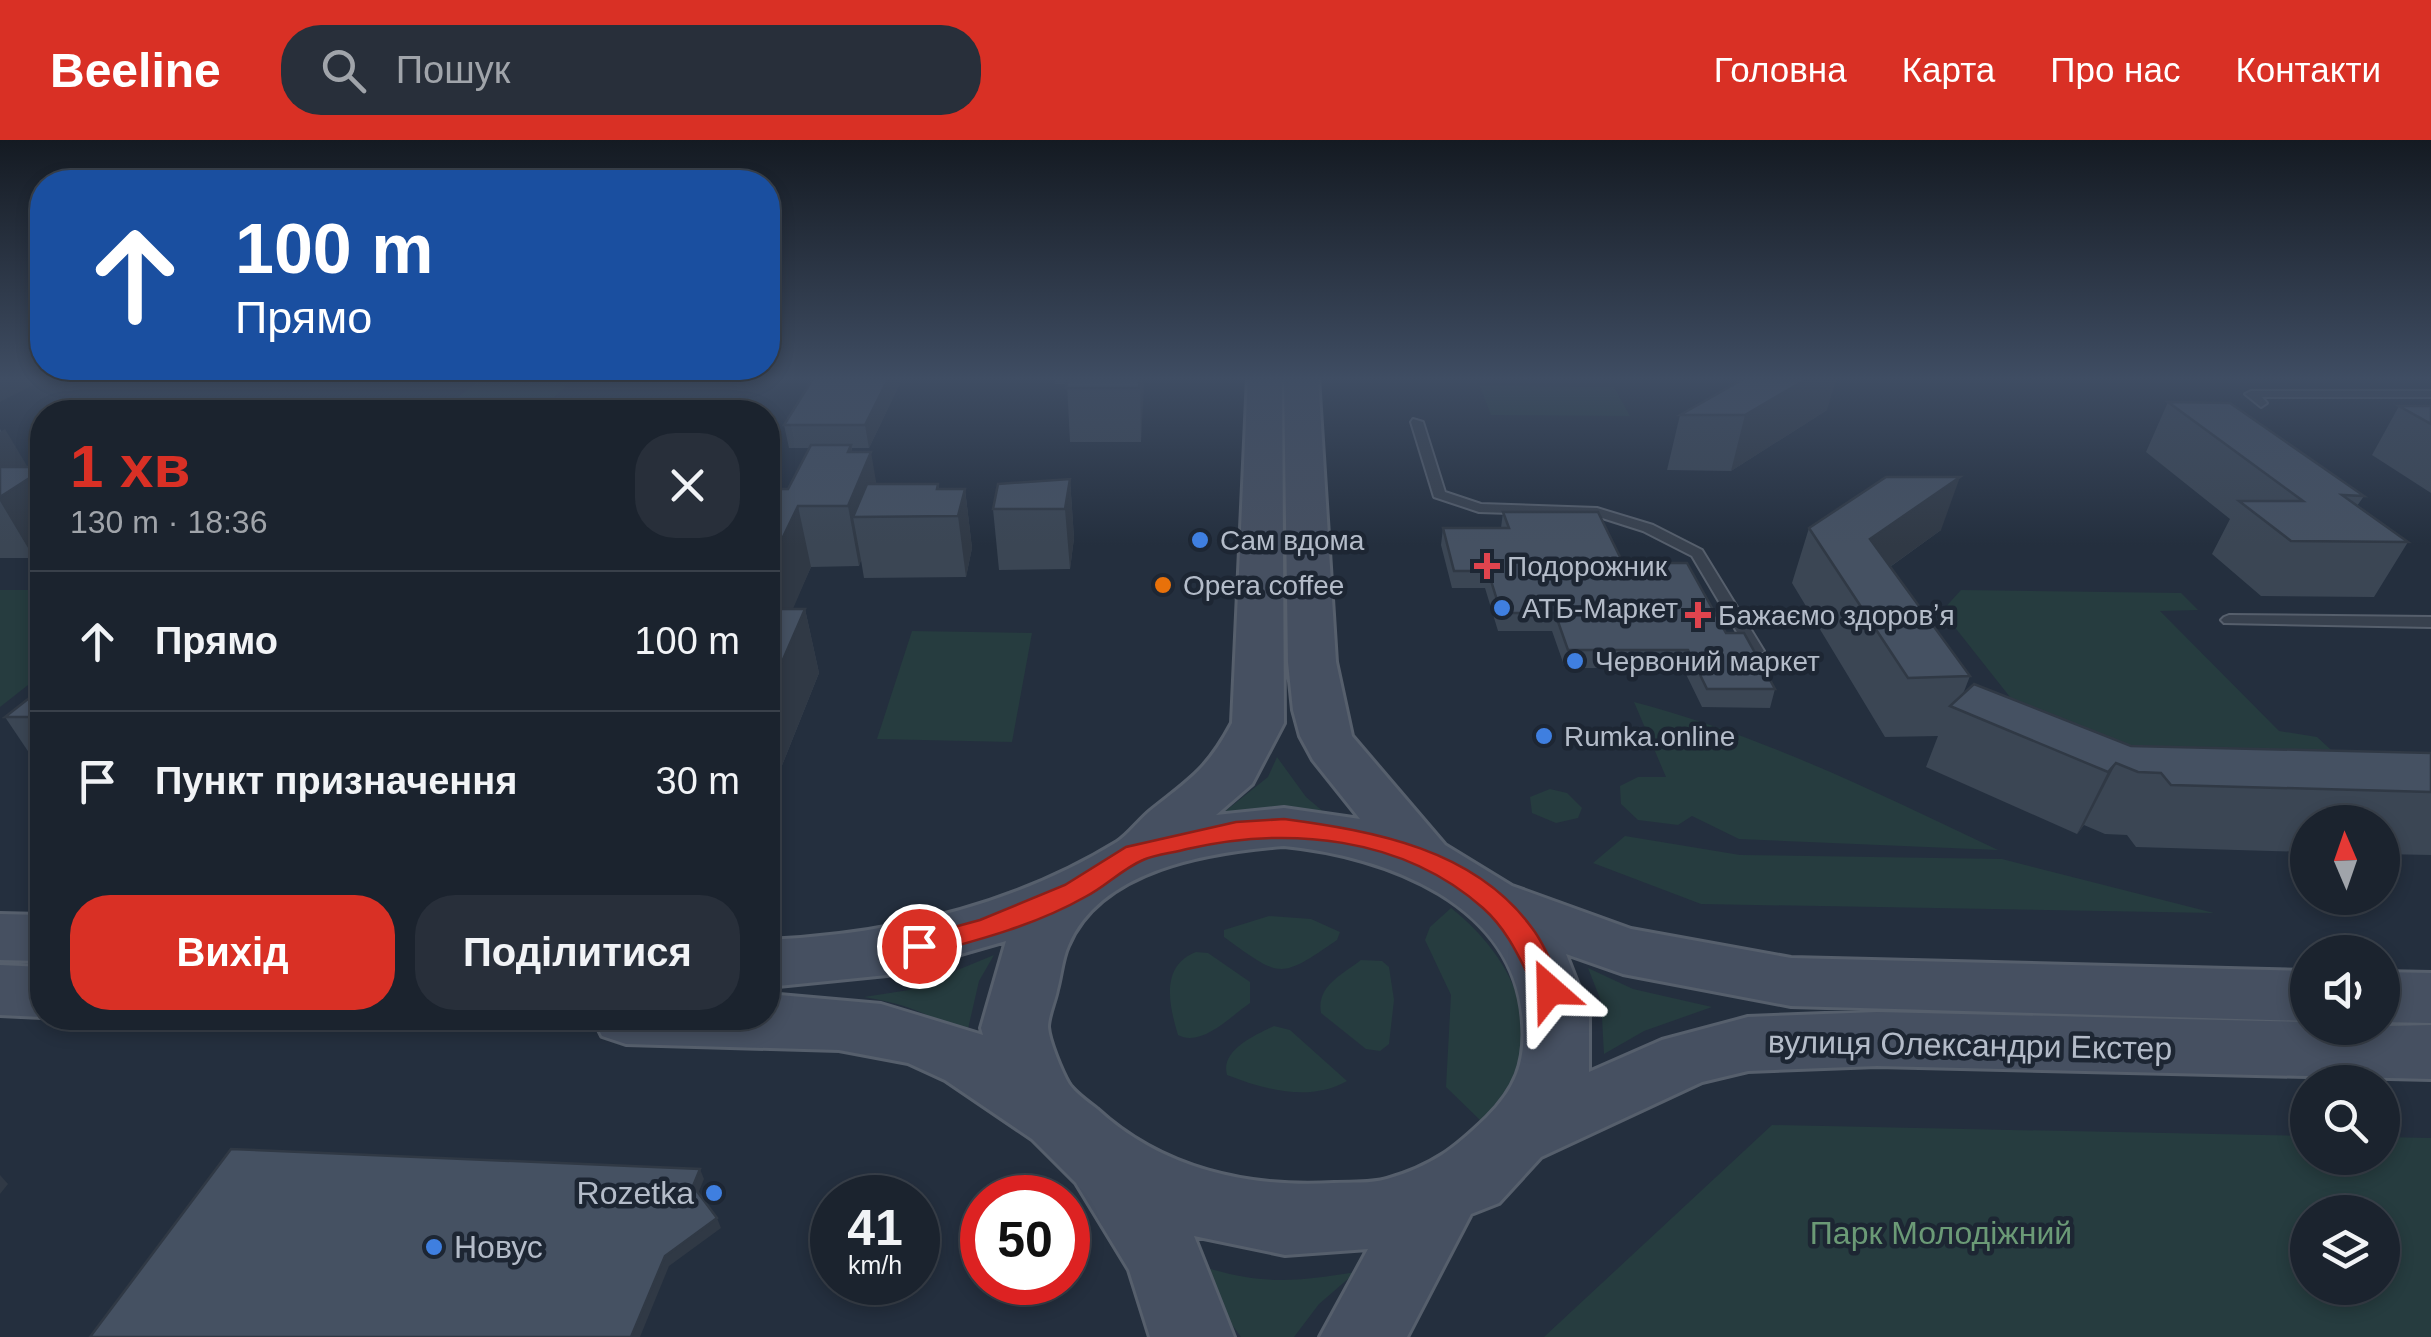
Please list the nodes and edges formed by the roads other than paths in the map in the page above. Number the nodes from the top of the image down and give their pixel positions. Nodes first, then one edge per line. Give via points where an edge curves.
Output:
1 (1264, 433) edge
2 (1303, 433) edge
3 (1420, 433) edge
4 (2229, 620) dead end
5 (2431, 622) edge
6 (1756, 652) edge
7 (1135, 853) junction
8 (1422, 857) junction
9 (1074, 892) junction
10 (1493, 902) junction
11 (0, 937) edge
12 (30, 938) edge
13 (780, 962) edge
14 (0, 990) edge
15 (30, 991) edge
16 (2290, 996) edge
17 (2400, 997) edge
18 (2431, 998) edge
19 (780, 1023) edge
20 (2431, 1052) edge
21 (1527, 1132) junction
22 (1073, 1140) junction
23 (1438, 1203) junction
24 (1192, 1337) edge
25 (1362, 1337) edge

1 - 7 main road via 1258,723 1233,772
2 - 8 main road via 1318,710 1340,760
3 - 6 lane via 1439,494 1511,512 1597,512 1697,554
4 - 5 lane
7 - 8 main road via 1236,830 1284,827 1378,840
7 - 9 main road
8 - 10 main road
9 - 13 main road via 988,928 872,958
9 - 22 main road via 1030,956 1013,1024 1019,1054
10 - 16 main road, вулиця Олександри Екстер via 1623,951 1791,982
10 - 21 main road via 1537,958 1556,1010 1558,1051 1549,1093
11 - 12 main road
14 - 15 main road
17 - 18 main road
19 - 22 main road via 895,1034 958,1054
20 - 21 main road, вулиця Олександри Екстер via 1860,1039 1748,1044 1686,1060
21 - 23 main road via 1489,1172
22 - 23 main road via 1184,1208 1247,1225 1330,1228
22 - 24 main road via 1141,1212 1177,1279
23 - 25 main road

